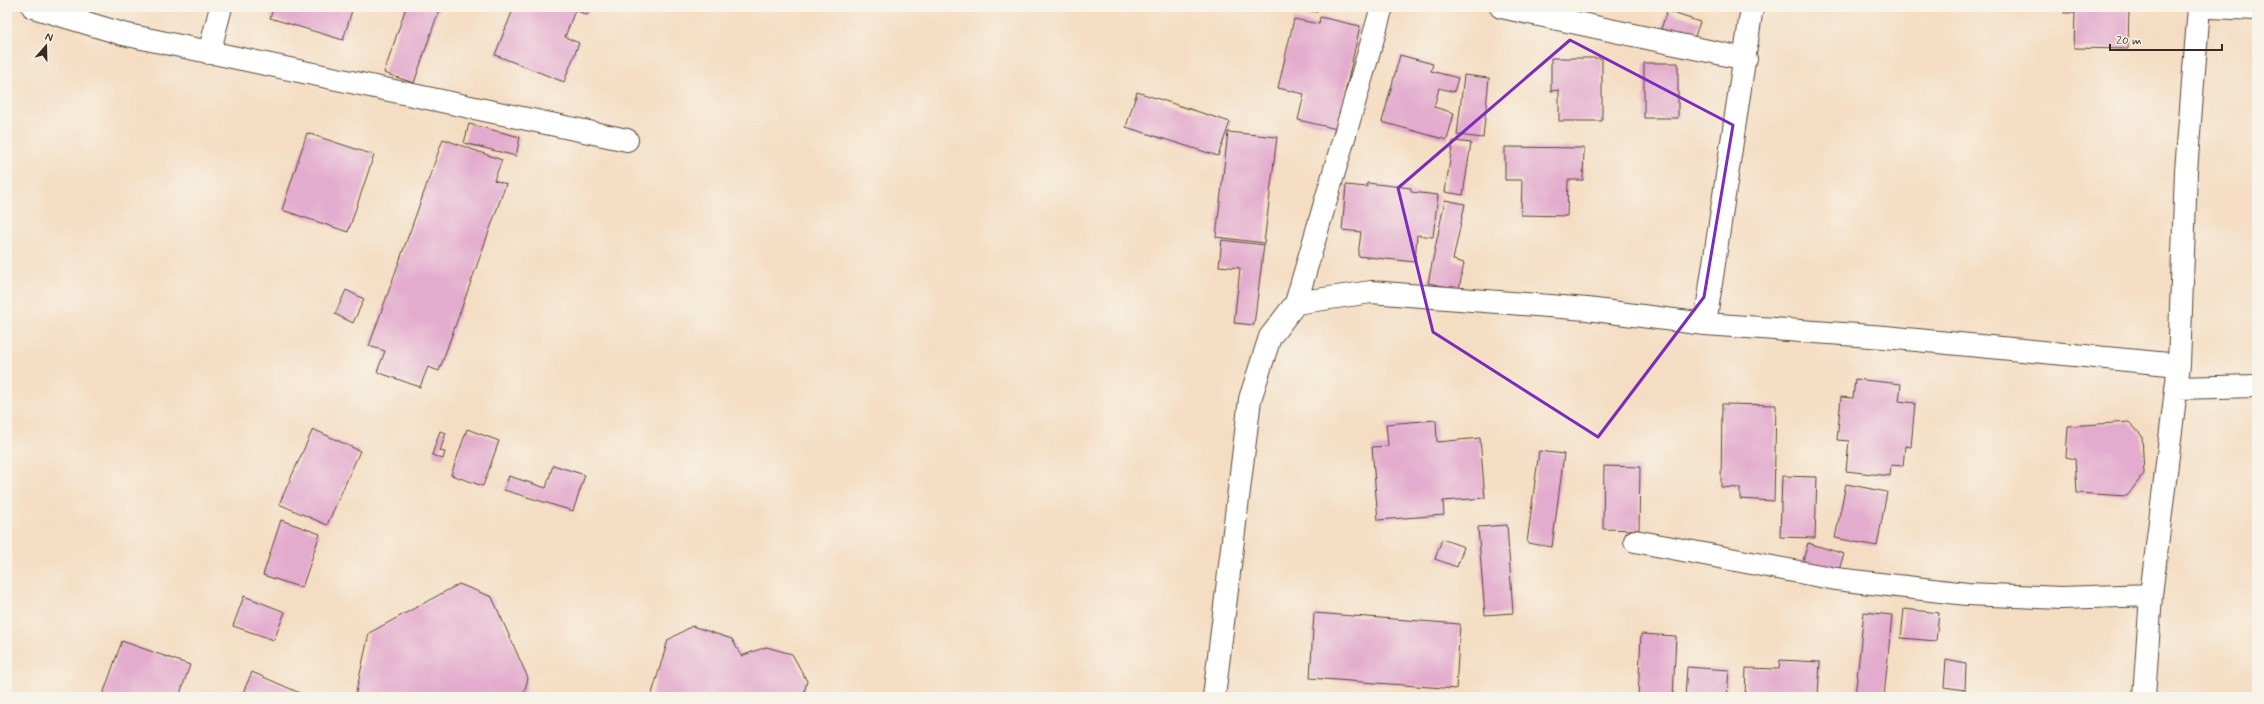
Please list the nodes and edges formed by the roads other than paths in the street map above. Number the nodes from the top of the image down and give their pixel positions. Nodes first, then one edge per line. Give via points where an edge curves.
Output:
1 (33, 7) edge
2 (221, 7) edge
3 (1382, 7) edge
4 (1501, 7) edge
5 (1752, 7) edge
6 (2199, 7) edge
7 (2210, 7) edge
8 (2257, 9) edge
9 (208, 53) junction
10 (1746, 59) junction
11 (627, 140) dead end
12 (1296, 303) junction
13 (1705, 324) junction
14 (2179, 365) junction
15 (2257, 386) edge
16 (2176, 388) junction
17 (1635, 541) dead end
18 (2150, 595) junction
19 (1214, 697) edge
20 (2144, 697) edge

1 - 9 street via 123,34
2 - 9 street
3 - 12 street
4 - 10 street
5 - 10 street
6 - 14 street via 2186,171
7 - 8 street
9 - 11 street
10 - 13 street
12 - 13 street via 1371,292 1587,309
12 - 19 street via 1270,337 1250,399
13 - 14 street via 1885,337
14 - 16 street
15 - 16 street
16 - 18 street
17 - 18 street via 1836,579 1967,594 2061,598
18 - 20 street

